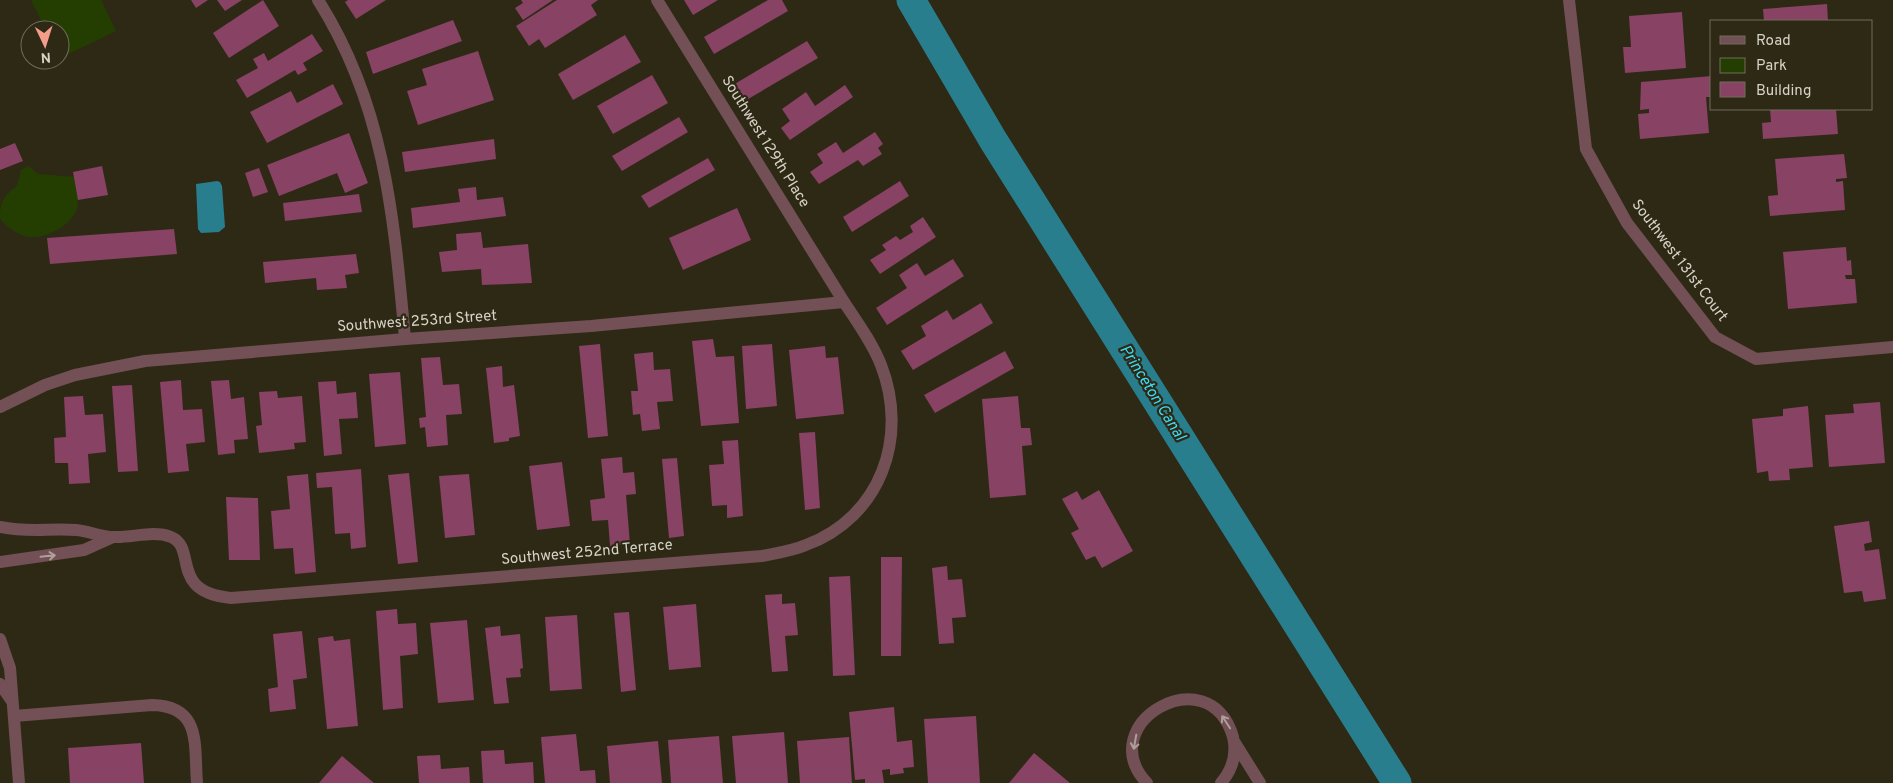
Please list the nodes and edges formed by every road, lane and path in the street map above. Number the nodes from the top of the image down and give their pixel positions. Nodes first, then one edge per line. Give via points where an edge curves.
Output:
1 (318, 0) edge
2 (657, 0) edge
3 (1569, 0) edge
4 (844, 302) junction
5 (404, 339) junction
6 (1893, 347) edge
7 (0, 407) edge
8 (0, 526) edge
9 (113, 537) junction
10 (0, 562) edge
11 (0, 639) edge
12 (0, 684) edge
13 (13, 709) junction
14 (1234, 742) junction
15 (19, 783) edge
16 (198, 783) edge
17 (1148, 783) edge
18 (1221, 783) edge
19 (1260, 783) edge

1 - 5 street via 344,50 375,130 394,225
2 - 4 street, Southwest 129th Place
3 - 6 street, Southwest 131st Court via 1586,149 1627,224 1715,337 1756,359
4 - 5 street, Southwest 253rd Street via 592,326
4 - 9 street, Southwest 252nd Terrace via 882,365 892,409 892,442 887,463 865,502 832,531 801,547 762,556 231,598 204,592 197,586 190,577 182,548 170,536
5 - 7 street, Southwest 253rd Street via 197,356 104,368 45,385
8 - 9 street, Southwest 252nd Terrace via 32,532 74,530
10 -> 9 street, Southwest 252nd Terrace via 84,550
11 - 13 street via 10,668
12 - 13 street
13 - 15 street
13 - 16 street via 170,706 180,710 193,727
14 -> 17 street via 1222,716 1200,701 1185,699 1159,706 1148,714 1135,738 1137,766
14 - 18 street via 1231,767
14 - 19 street

